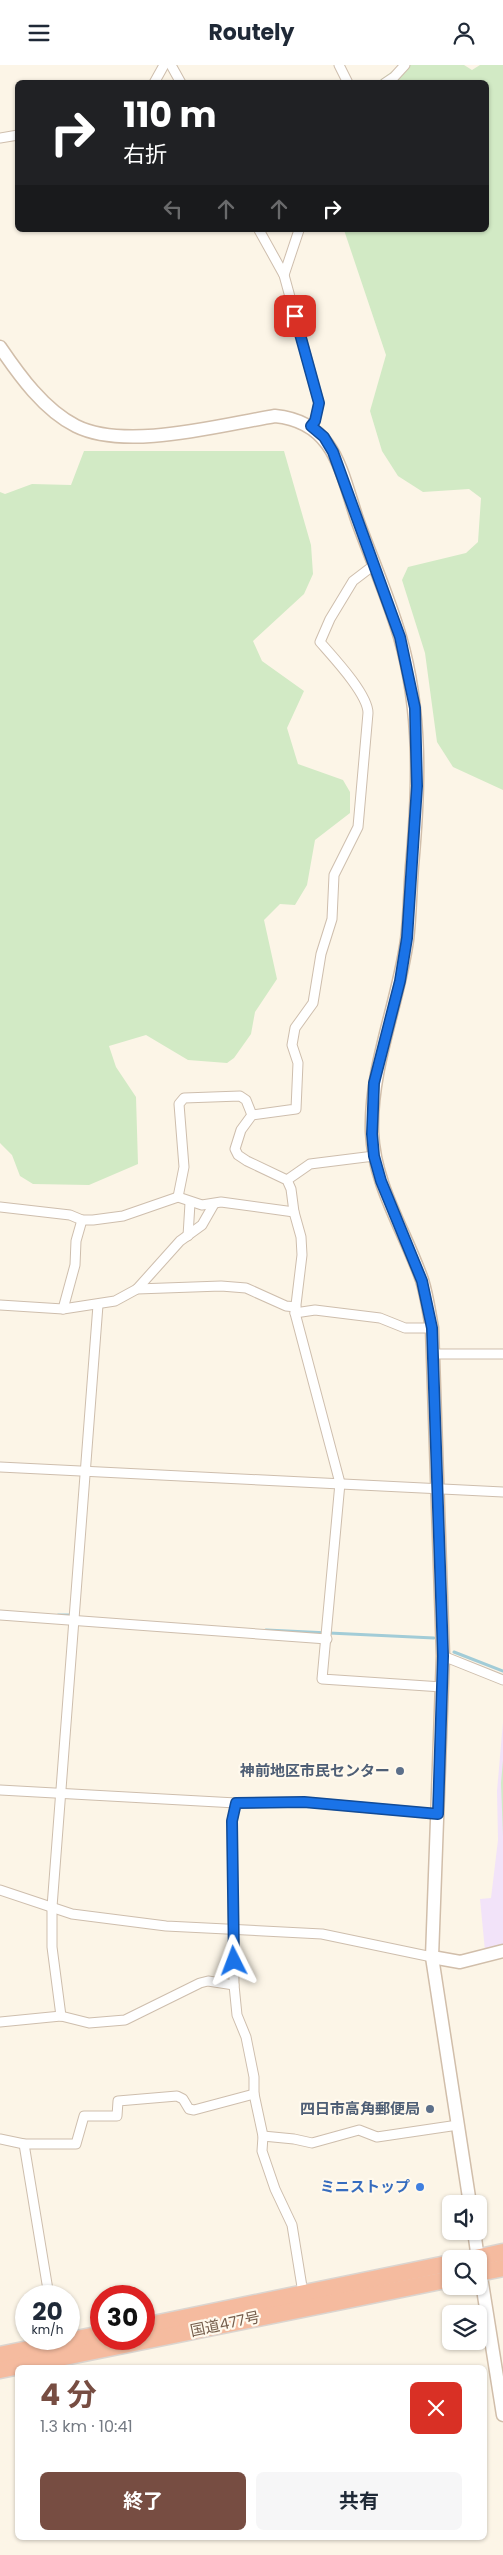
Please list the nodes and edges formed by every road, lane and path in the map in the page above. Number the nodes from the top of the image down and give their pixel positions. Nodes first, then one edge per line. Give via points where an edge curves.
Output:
1 (164, 65) edge
2 (171, 65) edge
3 (340, 65) edge
4 (405, 65) edge
5 (156, 80) edge
6 (179, 80) edge
7 (347, 80) edge
8 (390, 80) edge
9 (15, 136) edge
10 (0, 138) edge
11 (260, 232) edge
12 (297, 232) edge
13 (284, 275) junction
14 (0, 347) edge
15 (311, 426) junction
16 (374, 565) junction
17 (252, 1115) junction
18 (374, 1156) junction
19 (287, 1180) junction
20 (178, 1197) junction
21 (190, 1203) junction
22 (214, 1203) junction
23 (0, 1207) edge
24 (294, 1212) junction
25 (82, 1220) junction
26 (188, 1236) junction
27 (137, 1289) junction
28 (0, 1305) edge
29 (98, 1305) junction
30 (64, 1309) junction
31 (295, 1310) junction
32 (432, 1328) junction
33 (434, 1354) junction
34 (503, 1354) edge
35 (0, 1467) edge
36 (86, 1469) junction
37 (340, 1483) junction
38 (439, 1489) junction
39 (503, 1492) edge
40 (0, 1615) edge
41 (75, 1620) junction
42 (327, 1638) junction
43 (443, 1656) junction
44 (503, 1680) edge
45 (442, 1687) junction
46 (0, 1789) edge
47 (62, 1794) junction
48 (236, 1803) junction
49 (438, 1814) junction
50 (0, 1890) edge
51 (52, 1907) junction
52 (233, 1929) junction
53 (503, 1951) edge
54 (432, 1957) junction
55 (234, 1985) junction
56 (61, 2016) junction
57 (0, 2022) edge
58 (254, 2094) junction
59 (458, 2125) junction
60 (263, 2136) junction
61 (0, 2139) edge
62 (24, 2144) junction
63 (469, 2195) edge
64 (503, 2252) edge
65 (487, 2260) edge
66 (442, 2265) edge
67 (487, 2265) edge
68 (503, 2268) edge
69 (442, 2281) edge
70 (47, 2285) edge
71 (303, 2293) junction
72 (483, 2295) edge
73 (155, 2323) edge
74 (80, 2343) edge
75 (36, 2350) edge
76 (50, 2350) edge
77 (0, 2355) edge
78 (0, 2370) edge
79 (503, 2415) edge

1 - 5 street
2 - 6 street
3 - 7 street
4 - 8 street
9 - 10 street
11 - 13 street
12 - 13 street
13 - 15 street via 319,403
14 - 15 street via 29,386 52,408 78,427 106,435 144,437 275,416 292,418
15 - 16 street via 324,437 333,452
16 - 17 street via 353,581 320,641 355,687 368,707 368,713 358,827 334,875 332,919 323,948 314,1003 295,1028 292,1045 298,1063 298,1101 296,1109
16 - 18 street via 400,637 415,708 418,749 407,938 400,981 374,1083
17 - 19 street via 236,1139 238,1155
17 - 20 street via 246,1100 240,1096 184,1098 179,1104 184,1167
18 - 19 street via 310,1164
18 - 32 street via 422,1281
19 - 24 street
20 - 21 street
20 - 25 street via 123,1216
21 - 22 street
21 - 26 street
22 - 24 street
22 - 26 street via 202,1225
23 - 25 street via 70,1215
24 - 31 street via 302,1255
25 - 30 street
26 - 27 street
27 - 29 street via 115,1301
27 - 31 street via 246,1288
28 - 30 street
29 - 30 street
29 - 36 street
31 - 32 street via 380,1318 405,1328
31 - 37 street
32 - 33 street
33 - 34 street
33 - 38 street
35 - 36 street
36 - 37 street
36 - 41 street
37 - 38 street
37 - 42 street
38 - 39 street
38 - 43 street
40 - 41 street
41 - 42 street
41 - 47 street
42 - 45 street via 322,1679
43 - 44 street
43 - 45 street
45 - 49 street
46 - 47 street
47 - 48 street
47 - 51 street
48 - 49 street via 304,1802
48 - 52 street via 232,1821
49 - 54 street
50 - 51 street
51 - 52 street via 72,1914 157,1925
51 - 56 street via 52,1947
52 - 54 street via 322,1934
52 - 55 street
53 - 54 street via 460,1962
54 - 59 street
55 - 56 street via 200,1983 125,2020 89,2023
55 - 58 street via 237,2015 246,2037 254,2077
56 - 57 street
58 - 60 street
58 - 62 street via 194,2109 189,2109 177,2096 118,2101 117,2116 84,2116 76,2144
59 - 60 street via 377,2137 358,2130 312,2143
59 - 63 street
60 - 71 street via 262,2151 292,2225
61 - 62 street
62 - 70 street
64 - 65 highway
66 - 71 highway, 国道477号
67 - 68 highway
69 - 74 highway, 国道477号
71 - 73 highway, 国道477号
72 - 79 street
75 - 77 highway, 国道477号
76 - 78 highway, 国道477号

